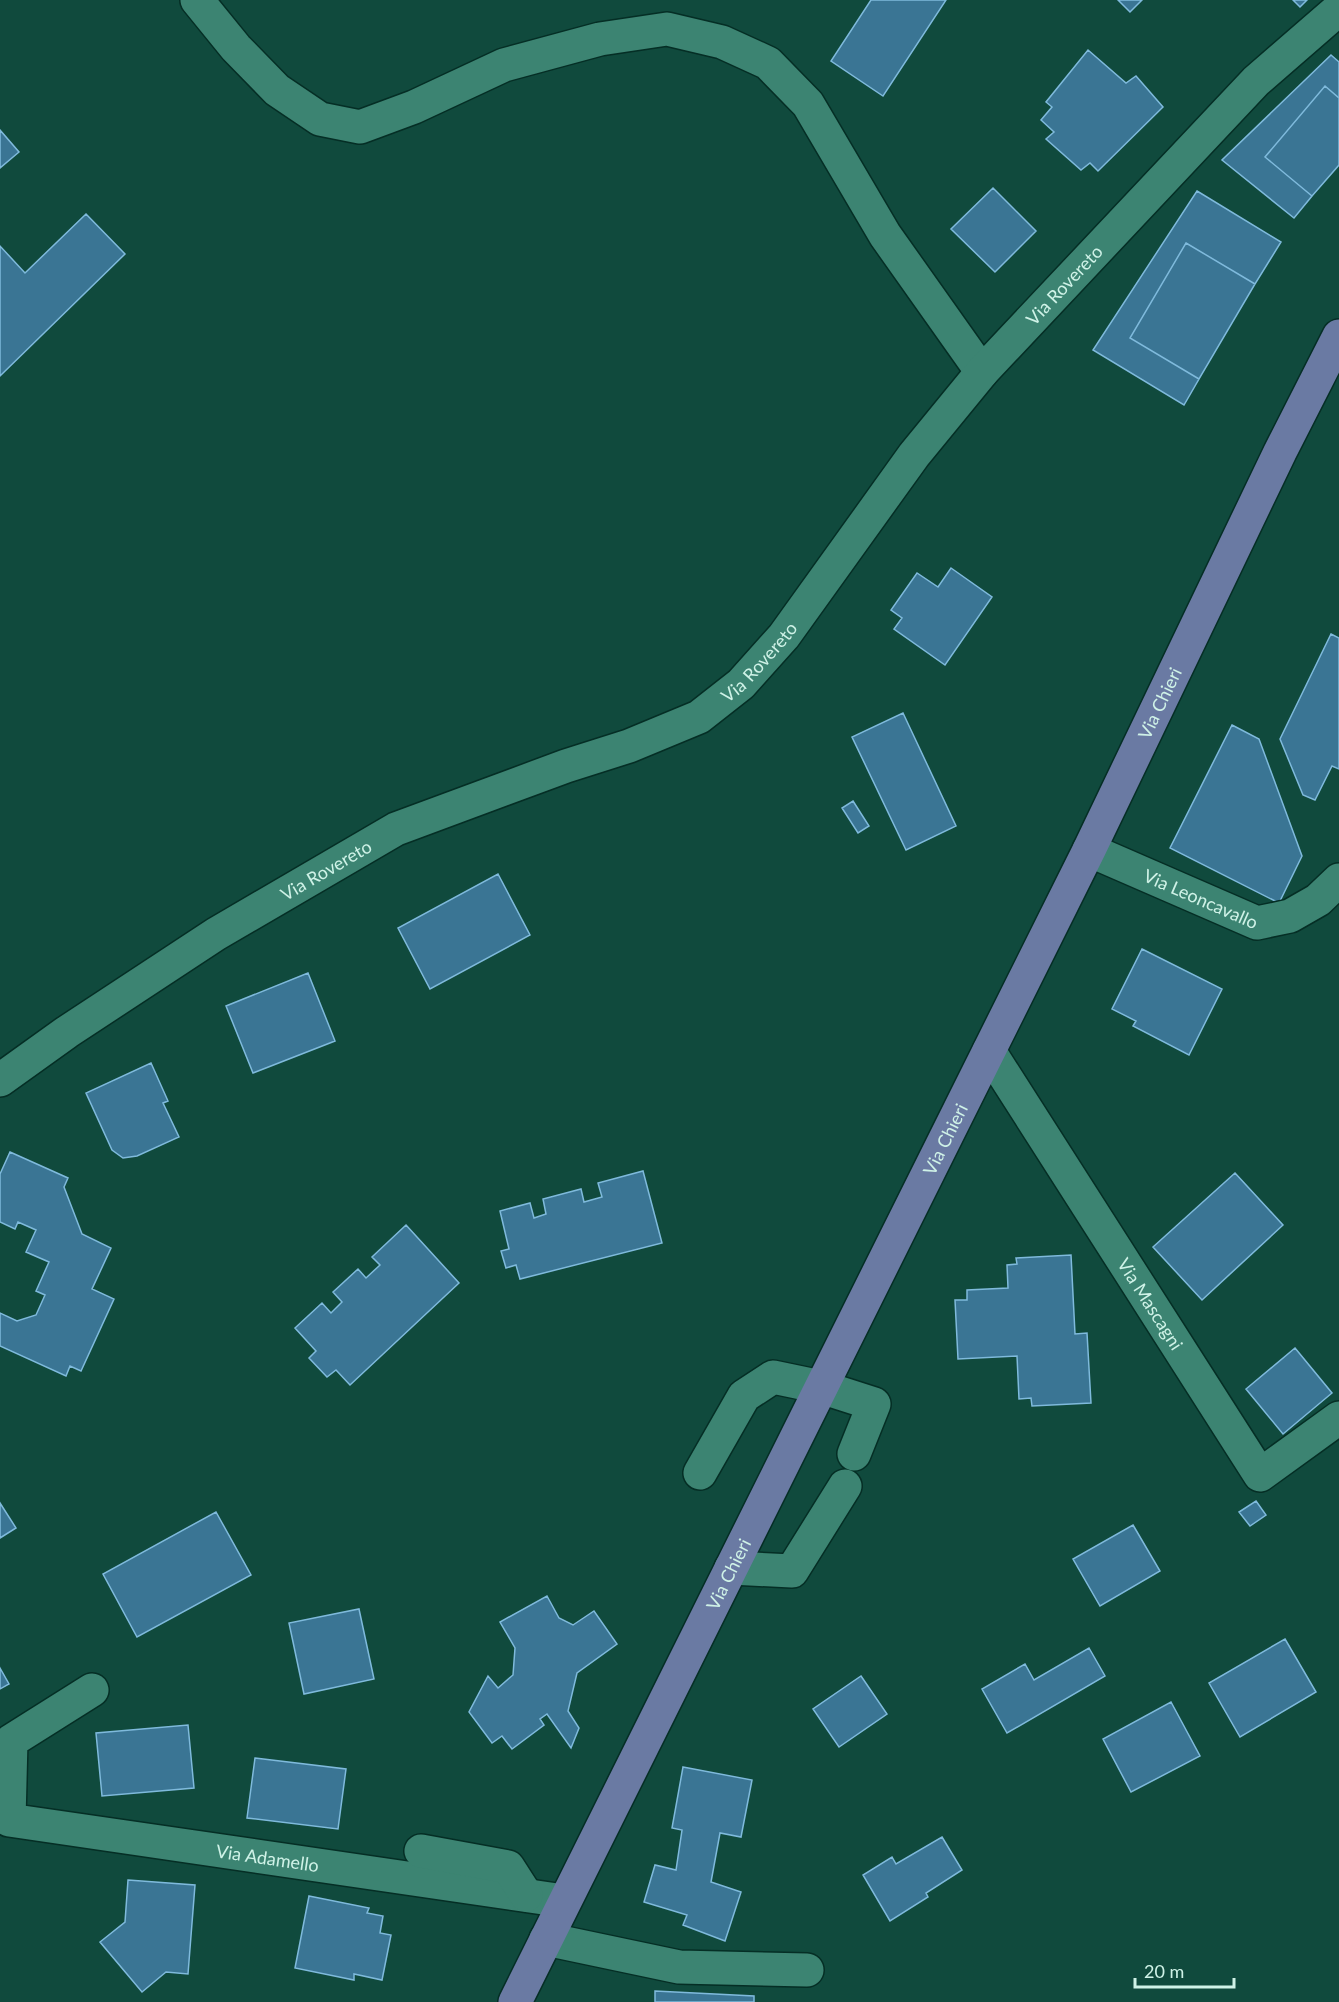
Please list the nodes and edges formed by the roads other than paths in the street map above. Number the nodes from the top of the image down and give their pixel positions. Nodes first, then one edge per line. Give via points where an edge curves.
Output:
1 (197, 0) edge
2 (1339, 9) edge
3 (1339, 336) edge
4 (982, 372) junction
5 (1089, 850) junction
6 (1339, 880) edge
7 (989, 1051) junction
8 (0, 1080) edge
9 (821, 1387) junction
10 (1339, 1418) edge
11 (854, 1454) dead end
12 (700, 1473) dead end
13 (845, 1486) dead end
14 (731, 1568) junction
15 (92, 1690) dead end
16 (4, 1820) edge
17 (421, 1851) dead end
18 (526, 1895) junction
19 (564, 1901) junction
20 (546, 1939) junction
21 (807, 1970) dead end
22 (515, 2002) edge

1 - 4 street via 277,90 320,118 360,127 504,65 600,39 667,29 722,42 768,63 808,104 885,235
2 - 4 street, Via Rovereto via 1256,81
3 - 5 main road, Via Chieri
4 - 8 street, Via Rovereto via 914,455 784,636 741,684 699,717 396,829 216,934
5 - 6 street, Via Leoncavallo via 1257,923 1290,916 1317,900
5 - 7 main road, Via Chieri
7 - 9 main road, Via Chieri
7 - 10 street, Via Mascagni via 1260,1475
9 - 11 street via 874,1404
9 - 12 street via 773,1377 744,1396
9 - 14 main road, Via Chieri
13 - 14 street via 792,1571
14 - 19 main road, Via Chieri
15 - 16 street, Via Adamello via 11,1741
16 - 18 street, Via Adamello
17 - 18 street via 508,1867
18 - 19 street, Via Adamello
19 - 20 main road, Via Chieri
20 - 21 street via 679,1967
20 - 22 main road, Via Chieri

